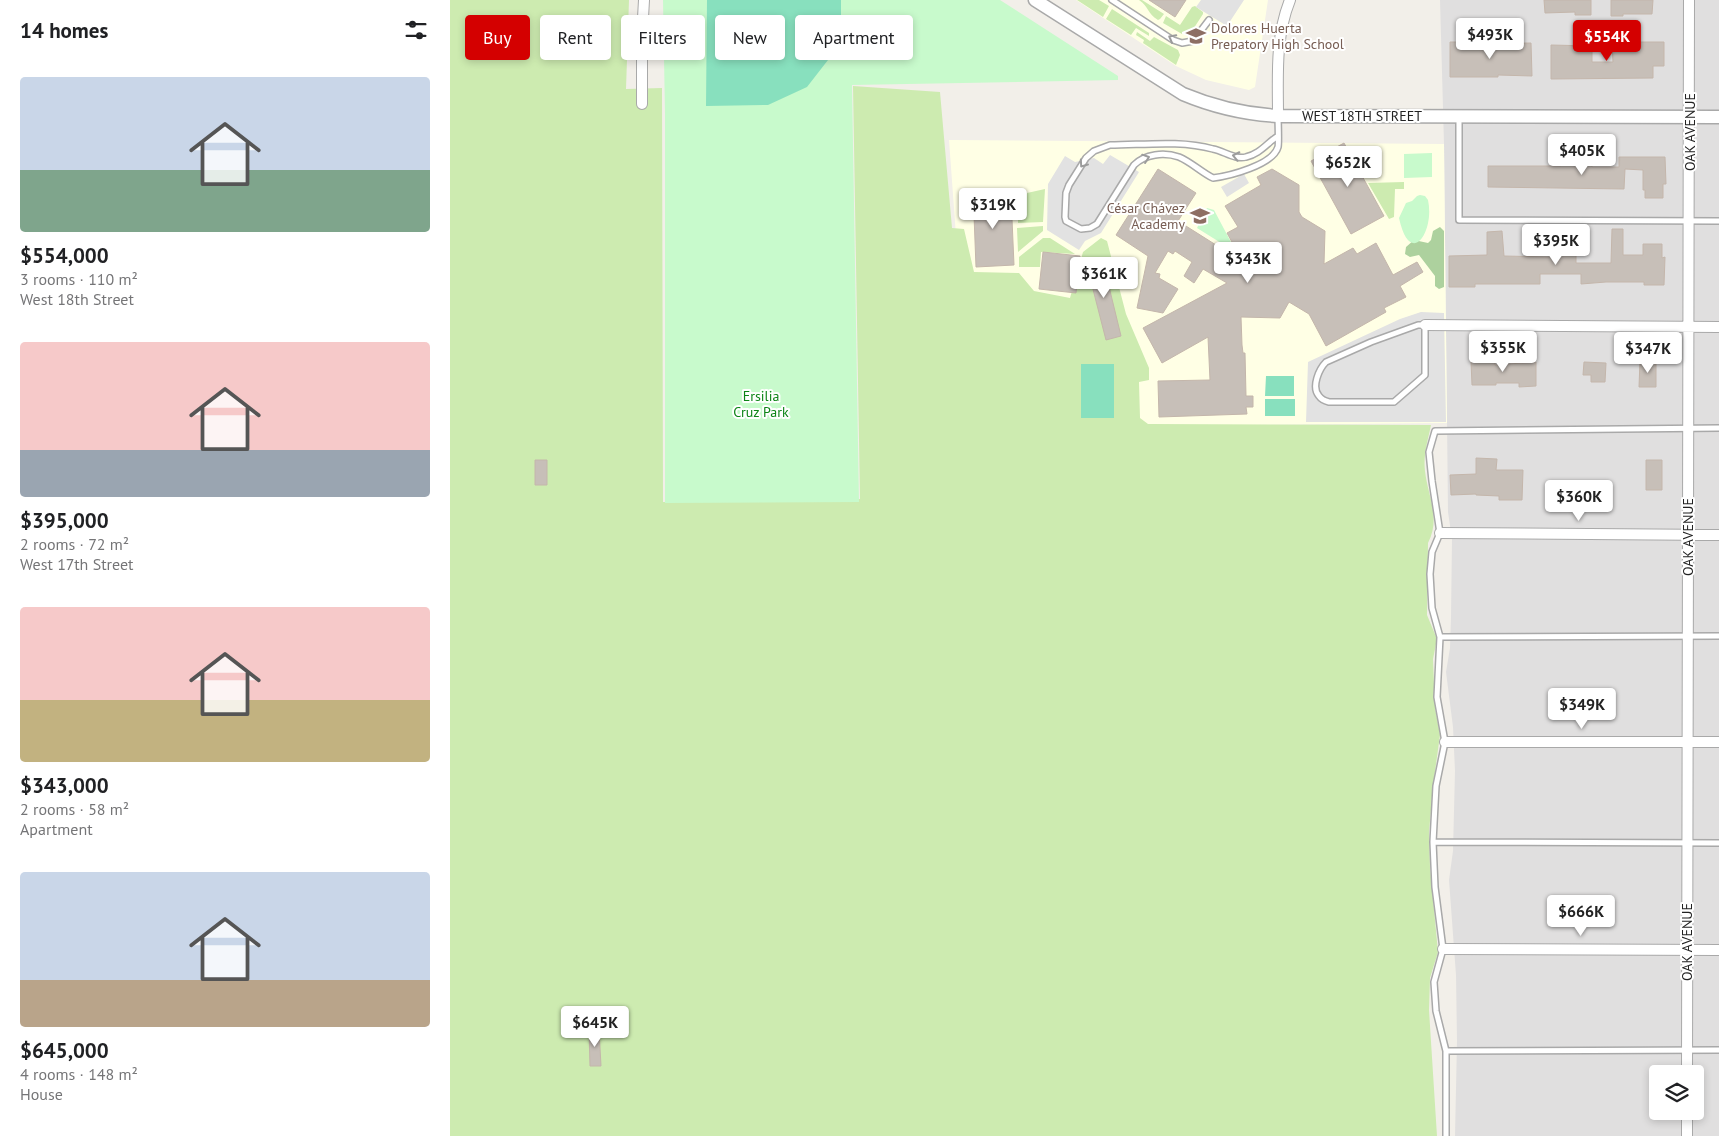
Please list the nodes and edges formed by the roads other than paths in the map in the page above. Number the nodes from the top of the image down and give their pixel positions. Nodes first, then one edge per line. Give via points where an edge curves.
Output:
1 (636, 0) edge
2 (644, 0) edge
3 (1035, 0) edge
4 (1112, 0) edge
5 (1290, 0) edge
6 (1690, 0) edge
7 (638, 15) edge
8 (643, 15) edge
9 (1209, 20) dead end
10 (642, 60) edge
11 (642, 104) dead end
12 (1278, 116) junction
13 (1458, 116) junction
14 (1690, 117) junction
15 (1719, 117) edge
16 (1278, 136) junction
17 (1689, 221) junction
18 (1719, 221) edge
19 (1425, 325) junction
20 (1688, 326) junction
21 (1719, 327) edge
22 (1688, 428) junction
23 (1719, 428) edge
24 (1440, 533) junction
25 (1688, 535) junction
26 (1719, 535) edge
27 (1688, 636) junction
28 (1719, 636) edge
29 (1440, 637) junction
30 (1444, 742) junction
31 (1688, 742) junction
32 (1719, 742) edge
33 (1434, 842) junction
34 (1688, 843) junction
35 (1719, 843) edge
36 (1444, 949) junction
37 (1687, 950) junction
38 (1719, 950) edge
39 (1687, 1050) junction
40 (1719, 1050) edge
41 (1446, 1051) junction
42 (1687, 1065) edge
43 (1687, 1120) edge
44 (1446, 1136) edge
45 (1687, 1136) edge

1 - 7 street
2 - 8 street
3 - 12 street, WEST 18TH STREET via 1183,94 1228,110
9 -> 4 lane via 1193,41 1182,43
5 - 12 street via 1280,39
6 - 14 street, OAK AVENUE
10 - 11 street
12 - 13 street, WEST 18TH STREET
12 - 16 lane
13 - 14 street, WEST 18TH STREET
13 - 17 lane via 1459,220
14 - 15 street, WEST 18TH STREET
14 - 17 street, OAK AVENUE
16 -> 16 lane via 1266,148 1240,158 1188,145 1101,147 1086,158 1069,185 1066,221 1080,229 1097,224 1134,165 1146,157 1180,158 1216,177 1246,170 1272,156 1279,145
17 - 18 lane
17 - 20 street, OAK AVENUE
19 - 19 lane via 1371,342 1326,362 1316,384 1320,398 1329,402 1394,402 1425,375
19 - 20 street
20 - 21 street
20 - 22 street, OAK AVENUE
22 - 23 lane
22 - 24 lane via 1434,431 1429,452
22 - 25 street, OAK AVENUE
24 - 25 street
24 - 29 lane via 1432,552 1430,574 1432,608
25 - 26 street
25 - 27 street, OAK AVENUE
27 - 28 lane
27 - 29 lane
27 - 31 street, OAK AVENUE
29 - 30 lane via 1437,697
30 - 31 street
30 - 33 lane via 1436,786
31 - 32 street
31 - 34 street, OAK AVENUE
33 - 34 lane
33 - 36 lane via 1435,887
34 - 35 lane
34 - 37 street, OAK AVENUE
36 - 37 street
36 - 41 lane via 1434,982 1436,1011
37 - 38 street
37 - 39 street, OAK AVENUE
39 - 40 lane
39 - 41 lane
39 - 42 street, OAK AVENUE
41 - 44 lane
43 - 45 street

